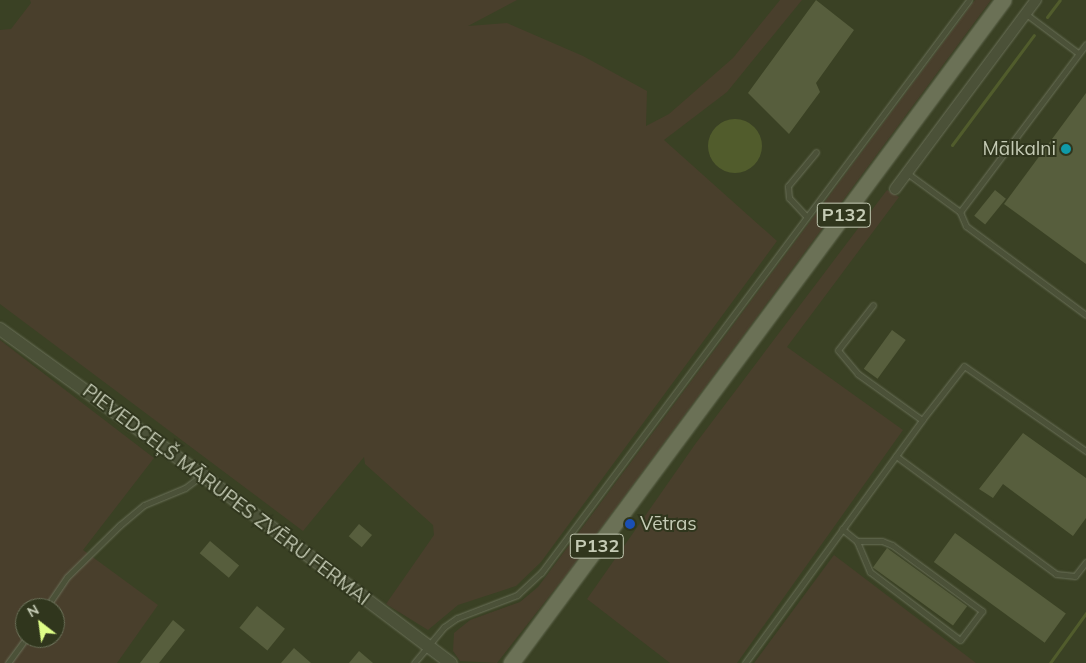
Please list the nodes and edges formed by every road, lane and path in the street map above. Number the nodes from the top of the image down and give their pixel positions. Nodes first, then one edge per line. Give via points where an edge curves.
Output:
1 (969, 0) edge
2 (1003, 0) edge
3 (1036, 0) edge
4 (1026, 14) junction
5 (1086, 44) edge
6 (1078, 54) junction
7 (816, 152) dead end
8 (907, 173) junction
9 (895, 189) dead end
10 (960, 212) junction
11 (806, 216) junction
12 (873, 305) dead end
13 (1086, 315) edge
14 (0, 329) edge
15 (922, 420) junction
16 (1086, 451) edge
17 (896, 456) junction
18 (202, 475) junction
19 (842, 529) junction
20 (857, 541) junction
21 (1086, 562) edge
22 (53, 598) edge
23 (428, 646) junction
24 (19, 648) edge
25 (8, 663) edge
26 (414, 663) edge
27 (451, 663) edge
28 (511, 663) edge
29 (745, 663) edge

1 - 11 lane
2 - 28 main road, P132
3 - 4 street
4 - 6 lane
4 - 8 street
5 - 6 lane
6 - 10 lane
7 - 11 lane via 788,186 789,198
8 - 9 street
8 - 10 lane
10 - 13 lane via 966,226
11 - 23 lane via 541,572 517,595 457,618
12 - 15 lane via 838,350 858,374
14 - 18 street, PIEVEDCEĻŠ MĀRUPES ZVĒRU FERMAI
15 - 16 lane via 964,366
15 - 17 lane
17 - 19 lane
17 - 21 lane via 1056,574 1076,576
18 - 22 lane via 185,488 144,505 67,577
18 - 23 street, PIEVEDCEĻŠ MĀRUPES ZVĒRU FERMAI
19 - 20 lane
19 - 29 lane
20 - 20 lane via 882,541 892,545 982,611 960,640 870,572
23 - 26 lane
23 - 27 street, PIEVEDCEĻŠ MĀRUPES ZVĒRU FERMAI
24 - 25 lane

